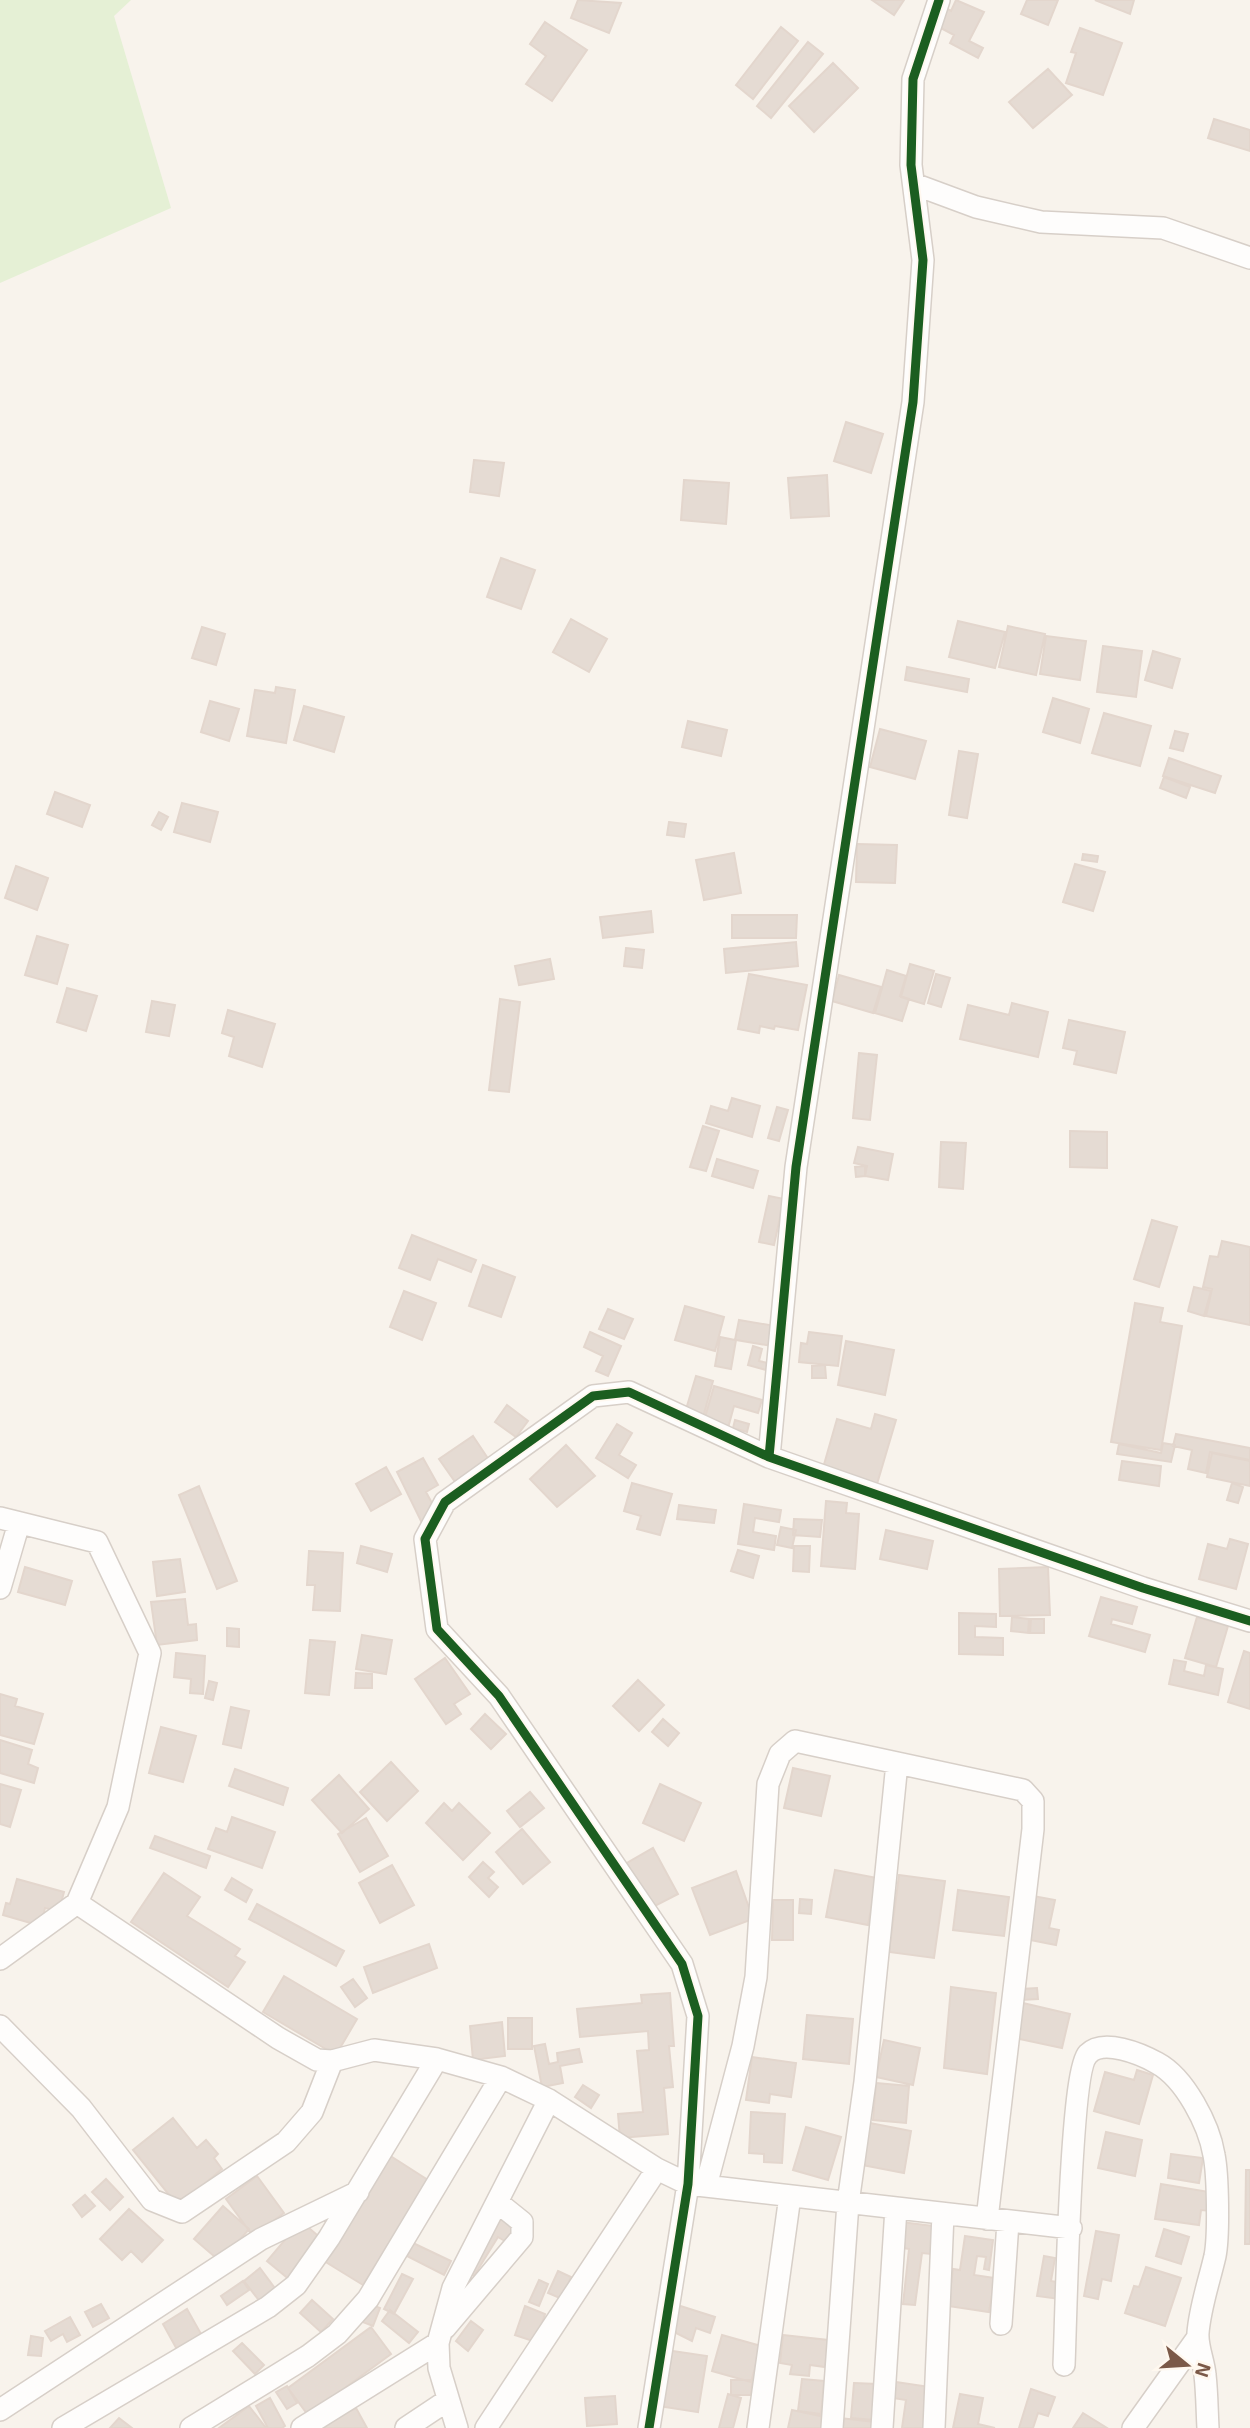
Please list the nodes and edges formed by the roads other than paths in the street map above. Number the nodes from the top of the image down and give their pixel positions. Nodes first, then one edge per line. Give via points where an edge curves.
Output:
1 (939, 0) edge
2 (914, 184) junction
3 (1250, 258) edge
4 (769, 1457) junction
5 (10, 1520) edge
6 (0, 1588) edge
7 (1250, 1621) edge
8 (897, 1763) junction
9 (77, 1903) junction
10 (0, 1958) edge
11 (0, 2026) edge
12 (437, 2059) junction
13 (332, 2061) junction
14 (501, 2077) junction
15 (549, 2100) junction
16 (657, 2169) junction
17 (697, 2185) junction
18 (358, 2192) junction
19 (790, 2196) junction
20 (497, 2202) junction
21 (848, 2203) junction
22 (895, 2208) junction
23 (943, 2214) junction
24 (987, 2219) junction
25 (1009, 2222) junction
26 (1071, 2228) junction
27 (1001, 2324) dead end
28 (1198, 2337) junction
29 (439, 2338) junction
30 (1064, 2365) dead end
31 (448, 2400) junction
32 (0, 2410) edge
33 (63, 2428) edge
34 (191, 2428) edge
35 (302, 2428) edge
36 (406, 2428) edge
37 (457, 2428) edge
38 (486, 2428) edge
39 (649, 2428) edge
40 (758, 2428) edge
41 (832, 2428) edge
42 (882, 2428) edge
43 (934, 2428) edge
44 (1133, 2428) edge
45 (1208, 2428) edge

1 - 2 street via 913,79
2 - 3 street via 976,207 1041,222 1163,229
2 - 4 street via 923,260 913,402 796,1167
4 - 7 street
4 - 17 street via 629,1392 593,1396 445,1502 425,1539 437,1629 499,1696 682,1964 698,2016
5 - 6 street
5 - 9 street via 97,1542 150,1653 118,1807
8 - 17 street via 795,1741 780,1754 768,1784 756,1977 743,2046
8 - 21 street via 865,2082
8 - 24 street via 1023,1790 1033,1801
9 - 10 street
9 - 13 street via 278,2038 317,2060
11 - 13 street via 81,2108 152,2200 183,2212 286,2142 312,2112
12 - 13 street via 374,2050
12 - 14 street
12 - 18 street
14 - 15 street
14 - 34 street via 368,2299 337,2334 308,2356
15 - 16 street
15 - 20 street
16 - 17 street
16 - 38 street
17 - 19 street
17 - 39 street
18 - 32 street via 261,2239
18 - 33 street via 296,2285 268,2307
19 - 21 street
19 - 40 street
20 - 29 street via 459,2272
20 - 29 street via 522,2222 522,2237
21 - 22 street
21 - 41 street
22 - 23 street
22 - 42 street
23 - 24 street
23 - 43 street
24 - 25 street
25 - 26 street
25 - 27 street
26 - 28 street via 1071,2167 1080,2071 1086,2055 1095,2048 1109,2047 1147,2057 1163,2066 1186,2092 1206,2124 1215,2157 1215,2252
26 - 30 street
28 - 44 street
28 - 45 street
29 - 31 street via 439,2368
29 - 35 street
31 - 36 street
31 - 37 street

